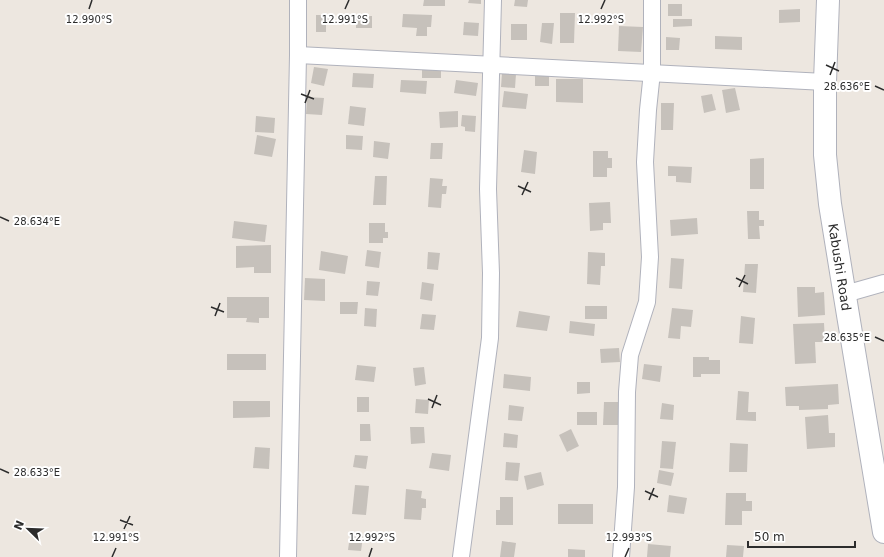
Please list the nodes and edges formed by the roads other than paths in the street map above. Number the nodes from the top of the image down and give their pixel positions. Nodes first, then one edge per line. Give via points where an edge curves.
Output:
1 (298, 0) edge
2 (493, 0) edge
3 (652, 0) edge
4 (828, 0) edge
5 (298, 55) junction
6 (491, 64) junction
7 (652, 72) junction
8 (825, 82) junction
9 (884, 283) edge
10 (845, 294) junction
11 (884, 532) edge
12 (288, 557) edge
13 (462, 557) edge
14 (621, 557) edge

1 - 5 street
2 - 6 street
3 - 7 street
4 - 8 main road, Kabushi Road
5 - 6 street
5 - 12 street
6 - 7 street
6 - 13 street via 488,189 490,338
7 - 8 street
7 - 14 street via 645,162 650,257 647,302 630,356
8 - 10 main road, Kabushi Road via 825,155 830,204
9 - 10 street
10 - 11 main road, Kabushi Road

